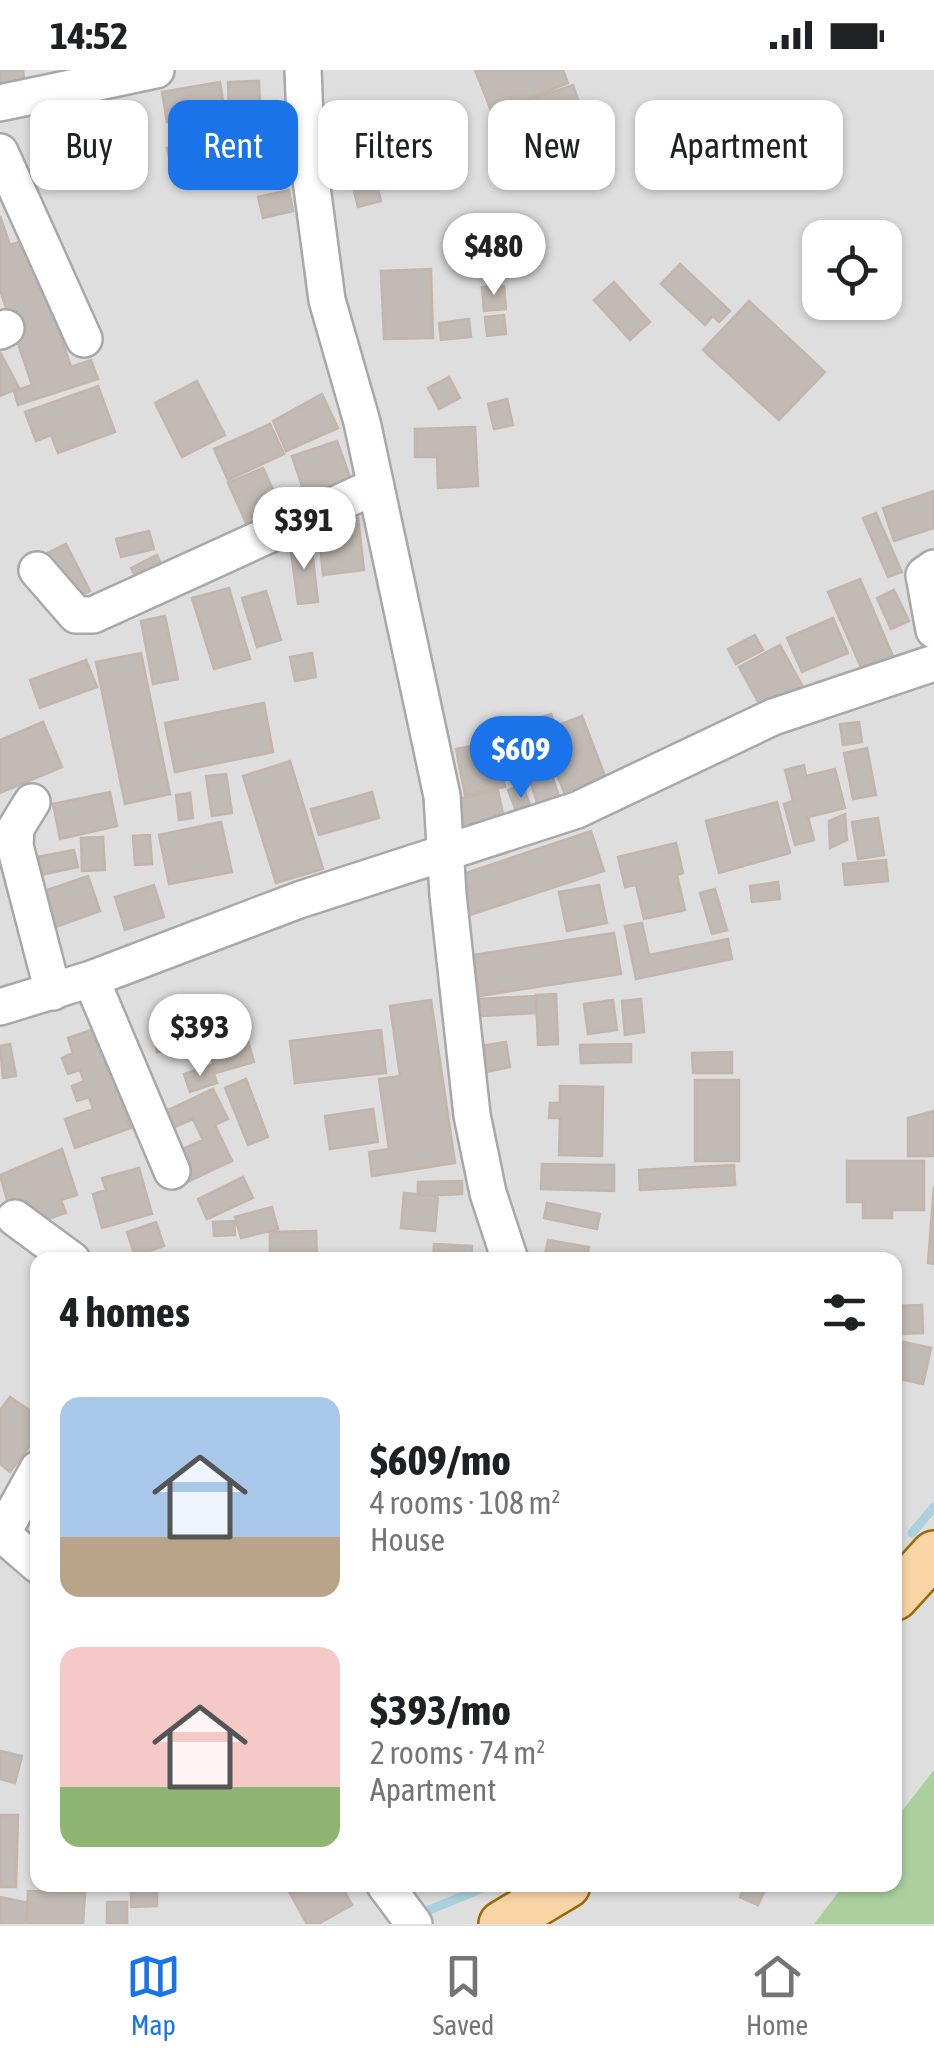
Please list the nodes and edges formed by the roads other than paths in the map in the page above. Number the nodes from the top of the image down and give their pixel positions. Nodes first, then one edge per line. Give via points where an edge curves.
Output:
1 (156, 70) edge
2 (303, 70) edge
3 (0, 103) edge
4 (0, 152) edge
5 (84, 339) dead end
6 (376, 486) junction
7 (934, 568) edge
8 (37, 570) dead end
9 (934, 630) edge
10 (934, 663) edge
11 (32, 802) dead end
12 (445, 851) junction
13 (92, 979) junction
14 (53, 992) junction
15 (0, 1007) edge
16 (172, 1171) dead end
17 (15, 1218) dead end
18 (61, 1252) edge
19 (507, 1252) edge
20 (30, 1483) edge
21 (1, 1533) edge
22 (934, 1554) edge
23 (30, 1558) edge
24 (902, 1589) edge
25 (390, 1892) edge
26 (555, 1892) edge
27 (414, 1924) edge
28 (502, 1924) edge

1 - 3 street
2 - 6 street via 327,300
4 - 5 street
6 - 8 street via 93,615 76,615
6 - 12 street via 442,796
7 - 9 street via 922,584
10 - 12 street via 774,716 577,810
11 - 14 street via 14,846
12 - 13 street
12 - 19 street via 472,1115
13 - 14 street
13 - 16 street
14 - 15 street
17 - 18 street
20 - 21 street
21 - 23 street
22 - 24 main road
25 - 27 street
26 - 28 main road

